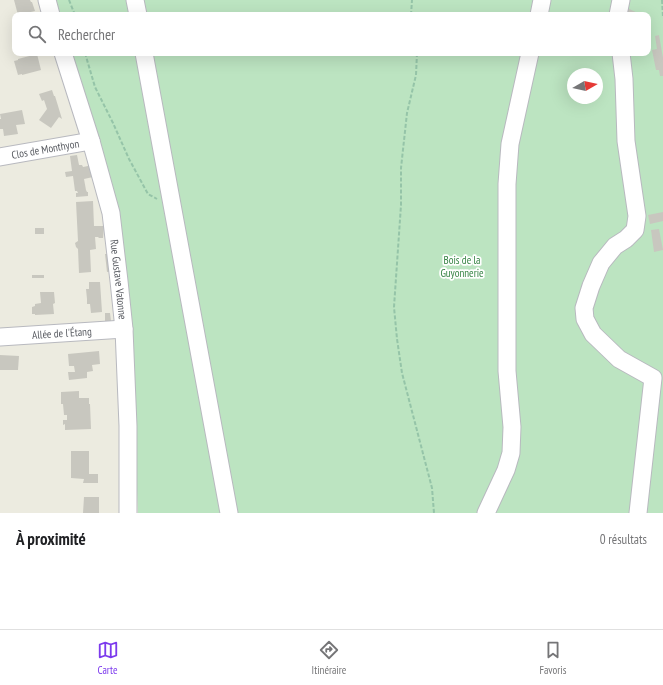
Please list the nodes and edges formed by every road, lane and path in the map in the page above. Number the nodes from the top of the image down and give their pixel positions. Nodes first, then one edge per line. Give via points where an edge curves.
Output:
1 (47, 0) edge
2 (70, 0) edge
3 (135, 0) edge
4 (412, 0) edge
5 (542, 0) edge
6 (621, 0) edge
7 (662, 0) edge
8 (51, 12) edge
9 (73, 12) edge
10 (137, 12) edge
11 (411, 12) edge
12 (539, 12) edge
13 (619, 12) edge
14 (663, 17) edge
15 (64, 56) edge
16 (86, 56) edge
17 (145, 56) edge
18 (417, 56) edge
19 (529, 56) edge
20 (621, 56) edge
21 (91, 141) junction
22 (0, 158) edge
23 (172, 203) junction
24 (124, 329) junction
25 (0, 337) edge
26 (128, 513) edge
27 (229, 513) edge
28 (434, 513) edge
29 (486, 513) edge
30 (638, 513) edge

1 - 8 street
2 - 9 path
3 - 10 street
4 - 11 path
5 - 12 street
6 - 13 street
7 - 14 path
15 - 21 street, Rue Gustave Vatonne
16 - 23 path via 94,87 148,194 160,201
17 - 23 street
18 - 28 path via 401,168 394,307 402,373 432,488
19 - 29 street via 510,144 507,184 507,370 512,427 511,453
20 - 30 street via 626,142 637,216 635,230 615,246 601,263 584,308 585,319 593,334 619,359 653,378
21 - 22 street, Clos de Monthyon
21 - 24 street, Rue Gustave Vatonne via 110,213
23 - 27 street
24 - 25 street, Allée de l'Étang
24 - 26 street, Rue Gustave Vatonne

